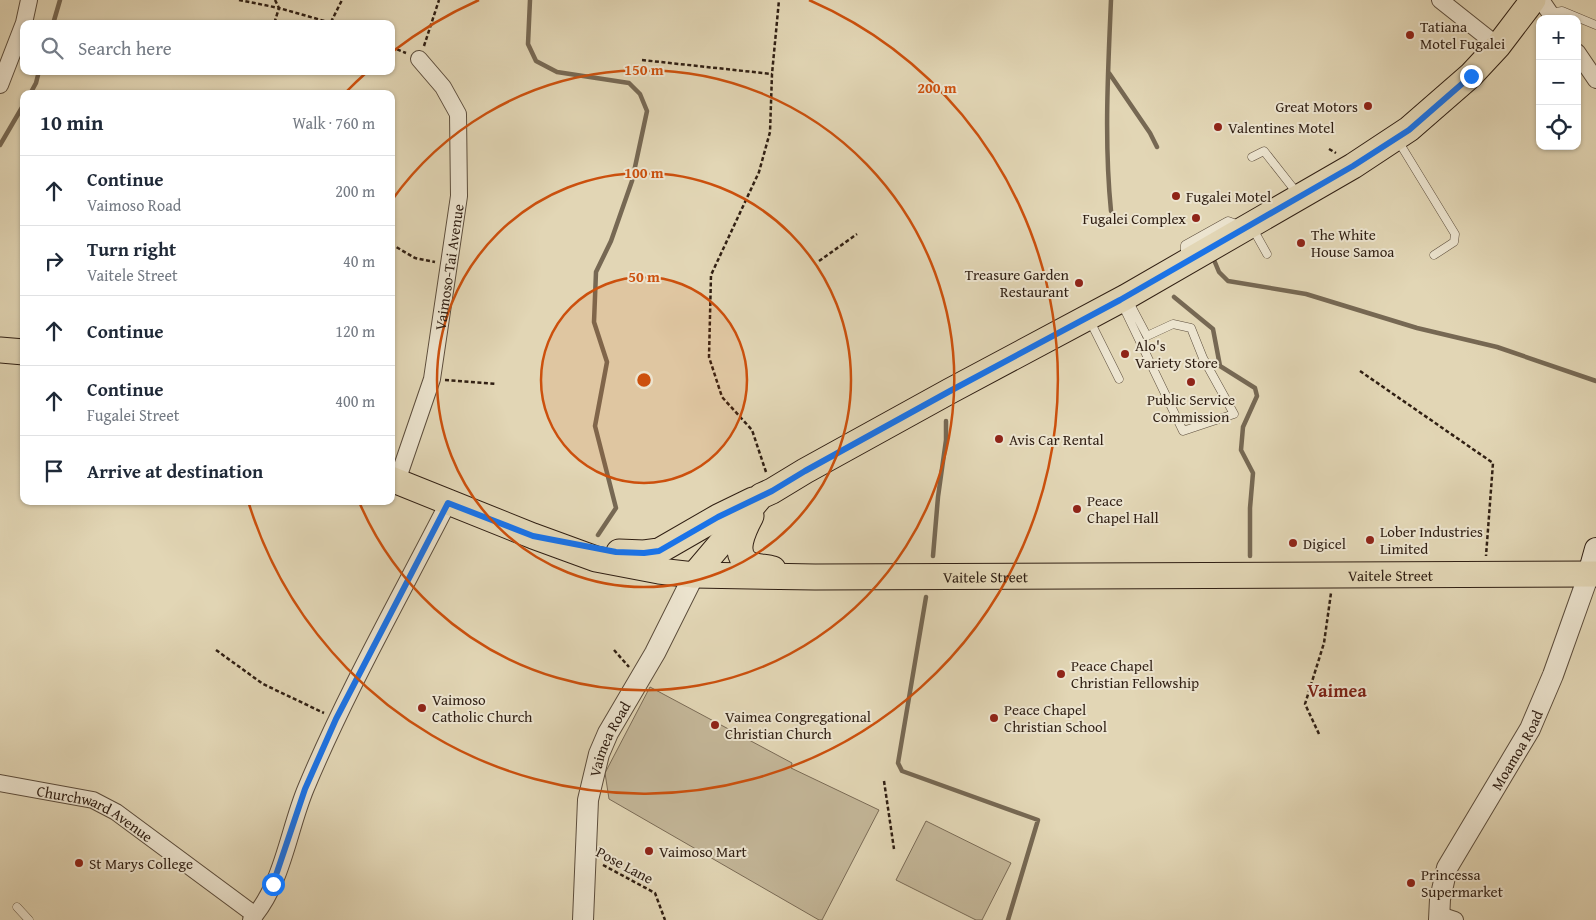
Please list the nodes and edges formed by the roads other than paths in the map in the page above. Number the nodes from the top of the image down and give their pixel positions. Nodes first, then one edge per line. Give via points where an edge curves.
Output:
1 (29, 0) edge
2 (1440, 0) edge
3 (1545, 8) edge
4 (25, 20) edge
5 (1596, 25) edge
6 (20, 33) edge
7 (1498, 46) junction
8 (1581, 58) edge
9 (419, 59) road end
10 (1596, 80) edge
11 (0, 85) edge
12 (1396, 138) junction
13 (1252, 156) dead end
14 (1300, 197) junction
15 (1248, 226) junction
16 (1267, 254) dead end
17 (1434, 255) dead end
18 (1123, 298) junction
19 (1088, 317) junction
20 (0, 350) edge
21 (20, 352) edge
22 (1119, 379) dead end
23 (395, 477) edge
24 (395, 480) edge
25 (767, 494) junction
26 (448, 503) junction
27 (533, 536) junction
28 (1596, 549) edge
29 (1593, 574) edge
30 (694, 575) junction
31 (815, 577) junction
32 (0, 783) edge
33 (16, 907) dead end
34 (253, 917) edge
35 (1444, 918) edge
36 (29, 920) edge
37 (583, 920) edge

1 - 4 street
2 - 7 street
3 - 5 lane via 1562,11
3 - 7 main road
6 - 11 street
7 - 12 main road via 1471,76
8 - 10 street
9 - 23 street, Vaimoso-Tai Avenue via 443,87 458,114 459,196 432,379
12 - 14 main road
12 - 17 lane via 1455,234 1454,242
13 - 14 lane via 1264,151
14 - 15 main road
15 - 16 lane
15 - 18 main road
18 - 18 lane via 1183,431 1234,414 1203,358 1191,328 1173,324 1147,336
18 - 19 main road
19 - 22 lane
19 - 25 main road
20 - 21 main road
24 - 26 main road, Vaitele Street
25 - 27 main road via 718,517 659,551 616,552
25 - 30 main road
25 - 31 main road via 741,535 742,556 748,564
26 - 27 main road, Vaitele Street
26 - 34 street via 336,719 305,789 273,884
27 - 30 main road, Vaitele Street via 596,559
28 - 29 main road
29 - 31 main road, Vaitele Street
29 - 35 street, Moamoa Road via 1530,729 1446,868 1440,899
30 - 31 main road, Vaitele Street
30 - 37 street, Vaimea Road via 599,754 588,800
32 - 34 street, Churchward Avenue via 93,800 116,812
33 - 36 lane

